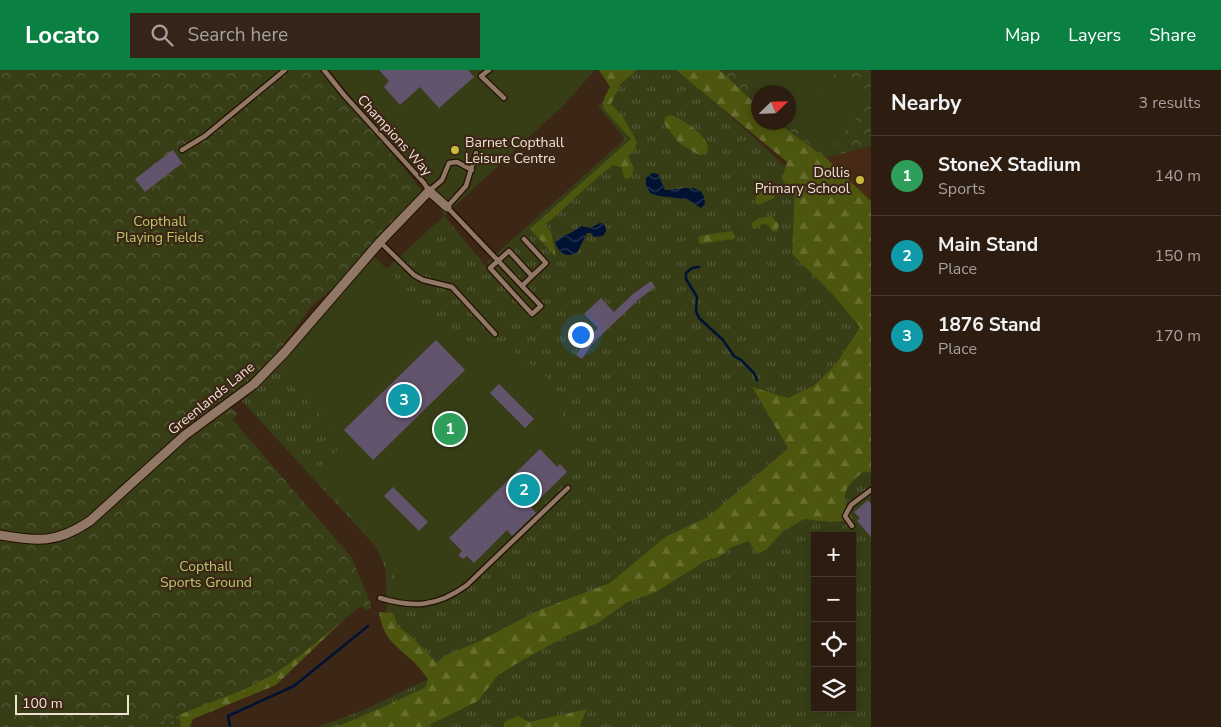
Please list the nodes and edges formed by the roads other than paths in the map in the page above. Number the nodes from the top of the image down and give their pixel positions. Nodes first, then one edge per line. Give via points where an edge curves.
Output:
1 (285, 70) edge
2 (324, 70) edge
3 (489, 70) edge
4 (504, 98) dead end
5 (182, 150) dead end
6 (476, 153) dead end
7 (472, 170) junction
8 (429, 192) junction
9 (446, 207) junction
10 (524, 239) dead end
11 (380, 242) junction
12 (498, 260) junction
13 (532, 276) junction
14 (522, 286) junction
15 (495, 334) dead end
16 (568, 488) dead end
17 (871, 490) edge
18 (852, 526) dead end
19 (0, 535) edge
20 (380, 598) dead end

1 - 5 lane via 205,136
2 - 8 lane, Champions Way
3 - 4 lane via 481,76
6 - 7 lane
7 - 8 lane via 456,162 449,163 442,180
7 - 9 lane via 466,186
8 - 9 street
8 - 11 street, Greenlands Lane
9 - 12 lane
10 - 13 lane via 546,263
11 - 15 lane via 414,275 452,287
11 - 19 street, Greenlands Lane via 254,384 185,435 90,521 50,540
12 - 13 lane via 509,251
12 - 14 lane
12 - 14 lane via 490,268 532,314 541,306
13 - 14 lane
16 - 20 lane via 456,593 443,600 416,605
17 - 18 lane via 844,516

